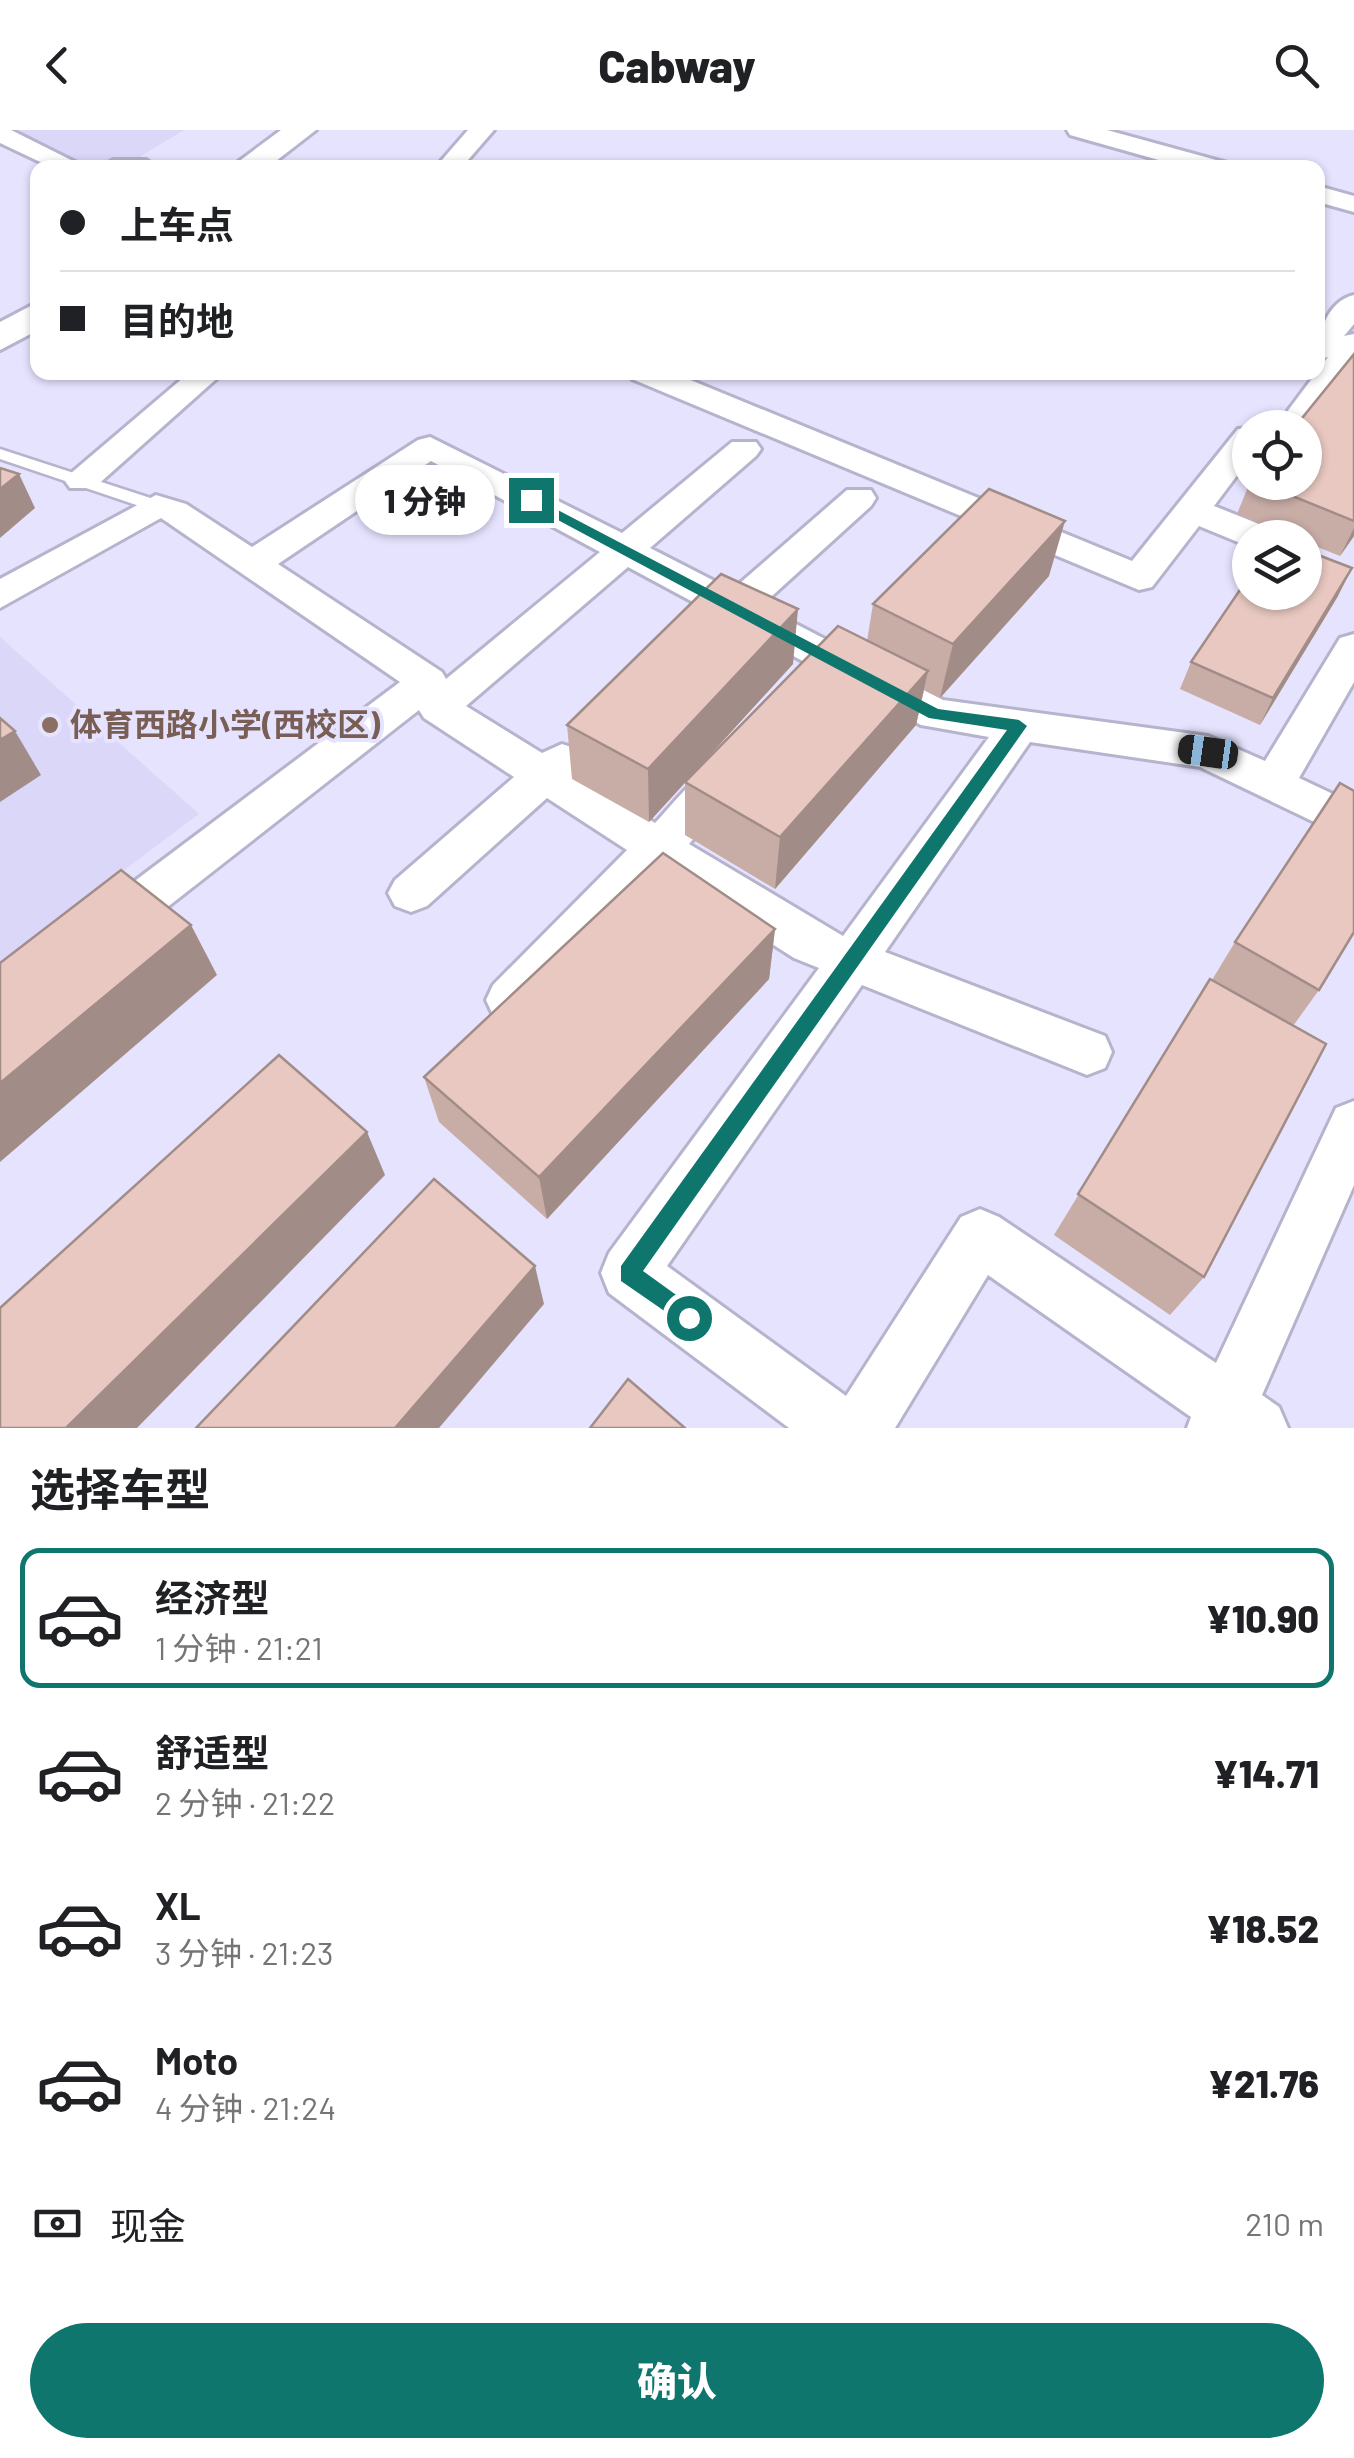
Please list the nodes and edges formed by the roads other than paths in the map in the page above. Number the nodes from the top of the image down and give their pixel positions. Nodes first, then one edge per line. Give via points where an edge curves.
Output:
1 (301, 130) edge
2 (482, 130) edge
3 (1079, 130) edge
4 (0, 134) edge
5 (57, 160) edge
6 (257, 160) edge
7 (455, 160) edge
8 (1189, 160) edge
9 (1325, 196) edge
10 (1354, 204) edge
11 (1354, 304) edge
12 (30, 318) edge
13 (0, 339) edge
14 (1325, 341) edge
15 (1354, 343) edge
16 (200, 380) edge
17 (661, 380) edge
18 (1294, 380) edge
19 (1270, 410) edge
20 (1305, 410) edge
21 (744, 449) dead end
22 (0, 454) edge
23 (1232, 459) edge
24 (82, 481) junction
25 (859, 498) dead end
26 (165, 509) junction
27 (1192, 510) junction
28 (1232, 526) edge
29 (252, 564) junction
30 (0, 595) edge
31 (866, 634) dead end
32 (695, 643) edge
33 (1354, 648) edge
34 (812, 690) edge
35 (1019, 726) junction
36 (590, 735) edge
37 (756, 747) edge
38 (1272, 784) junction
39 (1354, 824) edge
40 (411, 894) dead end
41 (79, 949) edge
42 (509, 1001) edge
43 (1086, 1052) dead end
44 (1354, 1125) edge
45 (1234, 1421) edge
46 (839, 1428) edge
47 (861, 1428) edge

1 - 6 street
2 - 7 street
3 - 8 street
4 - 5 street
9 - 10 street
11 - 14 street
12 - 13 street
15 - 20 street
16 - 24 street
17 - 27 street via 1139,578
18 - 19 street
21 - 43 street via 438,708 811,944
22 - 24 lane
23 - 27 street
24 - 26 lane
25 - 32 street
26 - 29 street
26 - 30 street
27 - 28 street
29 - 35 street via 430,447 935,714
29 - 41 street via 428,682
31 - 34 street
33 - 38 street
35 - 38 street via 1208,752
35 - 46 street via 629,1273
36 - 40 street
37 - 42 street
38 - 39 street
44 - 45 street
45 - 47 street via 980,1236

